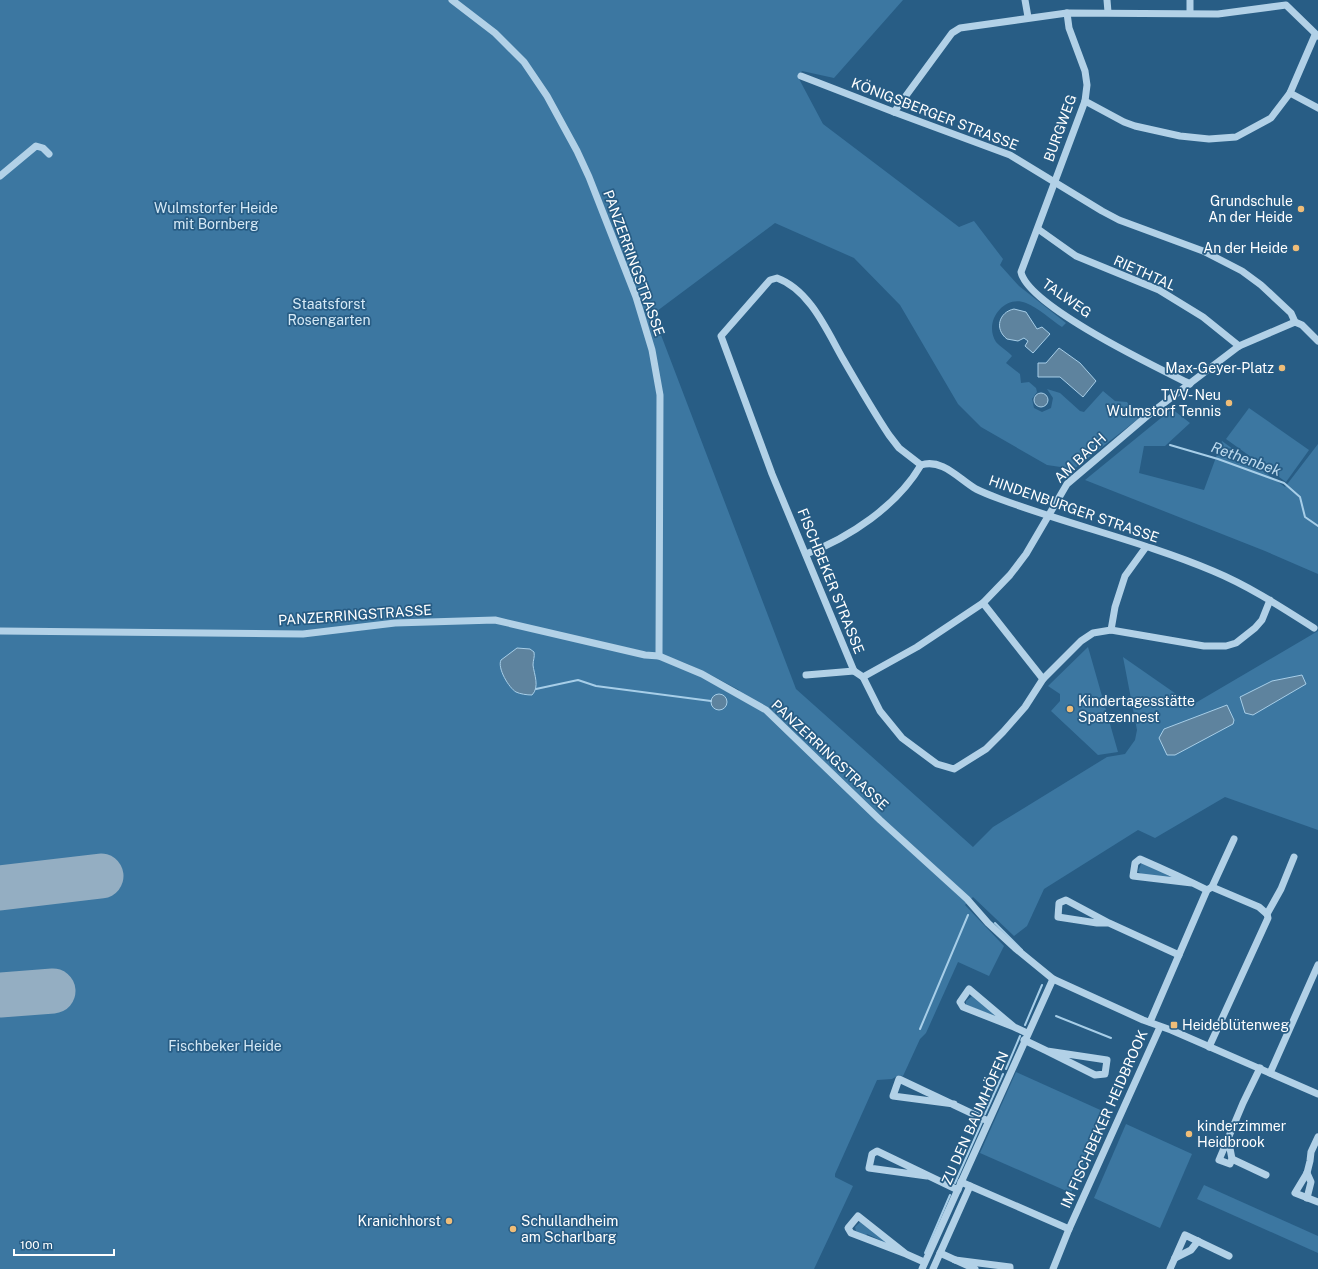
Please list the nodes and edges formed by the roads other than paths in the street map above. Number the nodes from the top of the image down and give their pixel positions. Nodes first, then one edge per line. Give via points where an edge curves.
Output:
1 (452, 0) edge
2 (1025, 0) edge
3 (1107, 0) edge
4 (1190, 0) edge
5 (1285, 3) edge
6 (1108, 12) junction
7 (1067, 13) junction
8 (1190, 13) junction
9 (1028, 17) junction
10 (1316, 35) edge
11 (801, 76) dead end
12 (1290, 93) junction
13 (1085, 101) junction
14 (1318, 108) edge
15 (894, 112) junction
16 (49, 154) dead end
17 (0, 176) edge
18 (1054, 182) junction
19 (1038, 229) junction
20 (1295, 322) junction
21 (1318, 341) edge
22 (1239, 346) junction
23 (1190, 384) junction
24 (921, 465) junction
25 (1048, 515) junction
26 (1146, 547) junction
27 (806, 554) junction
28 (1270, 600) junction
29 (983, 603) junction
30 (1314, 628) dead end
31 (1111, 630) junction
32 (0, 631) edge
33 (659, 656) junction
34 (854, 671) junction
35 (806, 675) dead end
36 (863, 677) junction
37 (1043, 679) junction
38 (1234, 839) dead end
39 (1294, 857) dead end
40 (1192, 883) junction
41 (1210, 888) junction
42 (1267, 914) junction
43 (1109, 923) junction
44 (1179, 955) junction
45 (1318, 965) edge
46 (1053, 979) junction
47 (1150, 1022) junction
48 (1014, 1027) junction
49 (1160, 1027) junction
50 (1027, 1033) junction
51 (1024, 1040) junction
52 (1209, 1047) junction
53 (1048, 1051) junction
54 (1260, 1068) junction
55 (1270, 1073) junction
56 (1318, 1094) edge
57 (954, 1104) junction
58 (988, 1121) junction
59 (1318, 1130) edge
60 (1318, 1133) edge
61 (1318, 1137) edge
62 (1228, 1138) junction
63 (1232, 1159) junction
64 (1307, 1173) junction
65 (1266, 1175) dead end
66 (926, 1176) junction
67 (961, 1182) junction
68 (970, 1186) junction
69 (958, 1190) junction
70 (1307, 1198) junction
71 (1318, 1202) edge
72 (1069, 1229) junction
73 (1198, 1241) junction
74 (940, 1253) junction
75 (906, 1254) junction
76 (1229, 1256) dead end
77 (1175, 1258) junction
78 (955, 1260) junction
79 (923, 1266) edge
80 (933, 1269) edge
81 (975, 1269) edge
82 (1010, 1269) edge
83 (1053, 1269) edge
84 (1170, 1269) edge

1 - 33 street, PANZERRINGSTRASSE via 494,32 524,62 547,96 586,171 638,305 652,350 660,395
2 - 9 street
3 - 6 street
4 - 8 street
5 - 8 street via 1218,14
5 - 10 street
6 - 7 street
6 - 8 street
7 - 9 street
7 - 13 street, BURGWEG via 1069,28 1085,71
9 - 15 street via 960,28 952,34
10 - 12 street
11 - 15 street, KÖNIGSBERGER STRASSE
12 - 13 street via 1271,118 1251,130 1236,137 1209,139 1180,136 1135,126
12 - 14 street
13 - 18 street, BURGWEG
15 - 18 street, KÖNIGSBERGER STRASSE via 1010,155
16 - 17 street via 36,146
18 - 19 street, TALWEG
18 - 20 street, KÖNIGSBERGER STRASSE via 1119,220 1203,251 1242,271 1291,312
19 - 22 street, RIETHTAL via 1076,256 1159,290 1203,317
19 - 23 street, TALWEG via 1021,272 1022,279 1042,299 1081,325
20 - 21 street, KÖNIGSBERGER STRASSE via 1302,325
20 - 22 street, AM BACH
22 - 23 street, AM BACH
23 - 25 street, AM BACH via 1147,416 1067,484
24 - 25 street, HINDENBURGER STRASSE via 936,464 977,490
24 - 27 street via 901,491 866,521 841,539
24 - 27 street, FISCHBEKER STRASSE via 899,448 889,435 819,318 803,296 786,281 777,278 770,280 721,336 772,474
25 - 26 street, HINDENBURGER STRASSE
25 - 29 street, AM BACH via 1026,554
26 - 28 street, HINDENBURGER STRASSE via 1214,572
26 - 31 street via 1125,576
27 - 34 street, FISCHBEKER STRASSE
28 - 30 street, HINDENBURGER STRASSE
28 - 31 street via 1262,620 1255,628 1242,639 1226,646 1204,646
29 - 36 street, AM BACH via 911,650
29 - 37 street
31 - 37 street, FISCHBEKER STRASSE via 1093,633 1081,641
32 - 33 street, PANZERRINGSTRASSE via 303,634 395,623 495,620 645,655
33 - 46 street, PANZERRINGSTRASSE via 702,674 766,710 880,820 967,899 1022,955
34 - 35 street
34 - 36 street, FISCHBEKER STRASSE
36 - 37 street, FISCHBEKER STRASSE via 880,711 902,738 937,764 954,769 986,749 1003,732 1025,707
38 - 41 street
39 - 42 street
40 - 40 street via 1140,859 1135,862 1133,876
40 - 41 street
41 - 42 street via 1259,907
41 - 44 street
42 - 52 street via 1268,918
43 - 43 street via 1066,900 1059,904 1058,917
43 - 44 street
44 - 47 street
45 - 55 street
46 - 47 street
46 - 50 street, ZU DEN BAUMHÖFEN
47 - 49 street
48 - 48 street via 969,989 960,1002 963,1007
48 - 50 street
49 - 52 street, IM FISCHBEKER HEIDBROOK
49 - 72 street, IM FISCHBEKER HEIDBROOK
50 - 51 street, ZU DEN BAUMHÖFEN
51 - 53 street
51 - 58 street, ZU DEN BAUMHÖFEN
52 - 54 street, IM FISCHBEKER HEIDBROOK
53 - 53 street via 1107,1060 1105,1074 1095,1075
54 - 55 street, IM FISCHBEKER HEIDBROOK
54 - 62 street
55 - 56 street, IM FISCHBEKER HEIDBROOK
57 - 57 street via 899,1079 893,1096 939,1102
57 - 58 street
58 - 67 street, ZU DEN BAUMHÖFEN
59 - 60 street
61 - 64 street via 1311,1152
62 - 63 street
62 - 63 street via 1219,1160 1230,1164
63 - 65 street
64 - 70 street via 1311,1182
64 - 70 street via 1295,1193
66 - 66 street via 877,1151 872,1154 869,1168
66 - 69 street
67 - 68 street
67 - 69 street, ZU DEN BAUMHÖFEN
68 - 72 street
68 - 74 street, ZU DEN BAUMHÖFEN
69 - 79 street, ZU DEN BAUMHÖFEN
70 - 71 street
72 - 83 street, IM FISCHBEKER HEIDBROOK
73 - 76 street
73 - 77 street via 1191,1250
73 - 77 street via 1185,1235
74 - 78 street
74 - 80 street, ZU DEN BAUMHÖFEN
75 - 75 street via 858,1216 848,1228 851,1233
75 - 79 street
77 - 84 street
78 - 81 street
78 - 82 street

